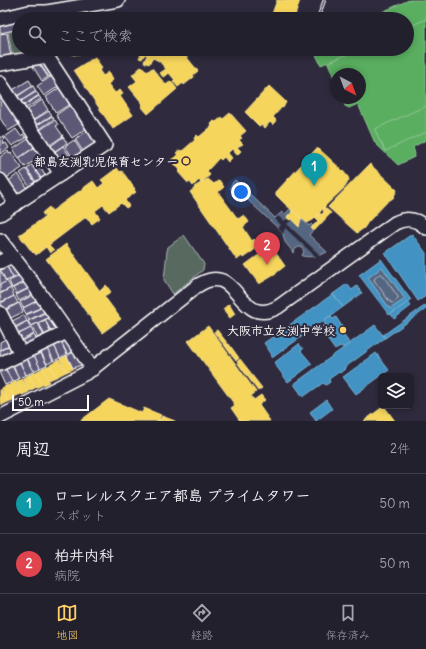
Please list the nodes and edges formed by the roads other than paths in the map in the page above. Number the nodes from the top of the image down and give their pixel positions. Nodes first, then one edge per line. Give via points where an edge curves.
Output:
1 (118, 0) edge
2 (61, 12) edge
3 (12, 16) edge
4 (0, 19) edge
5 (33, 56) edge
6 (47, 56) edge
7 (0, 64) edge
8 (0, 83) edge
9 (61, 174) junction
10 (0, 180) edge
11 (16, 204) junction
12 (0, 214) edge
13 (426, 228) edge
14 (0, 240) edge
15 (12, 256) junction
16 (0, 262) edge
17 (0, 313) edge
18 (67, 332) junction
19 (20, 354) junction
20 (0, 364) edge
21 (93, 369) junction
22 (0, 417) edge

1 - 2 street
3 - 4 street
5 - 7 street
6 - 9 street via 105,145
8 - 9 street
9 - 11 street
10 - 11 street
11 - 12 street
13 - 21 street via 414,220 395,223 272,310 253,309 245,304 225,281 206,281
14 - 15 street
15 - 16 street
15 - 18 street
17 - 19 street
18 - 19 street
18 - 21 street
19 - 20 street
21 - 22 street

